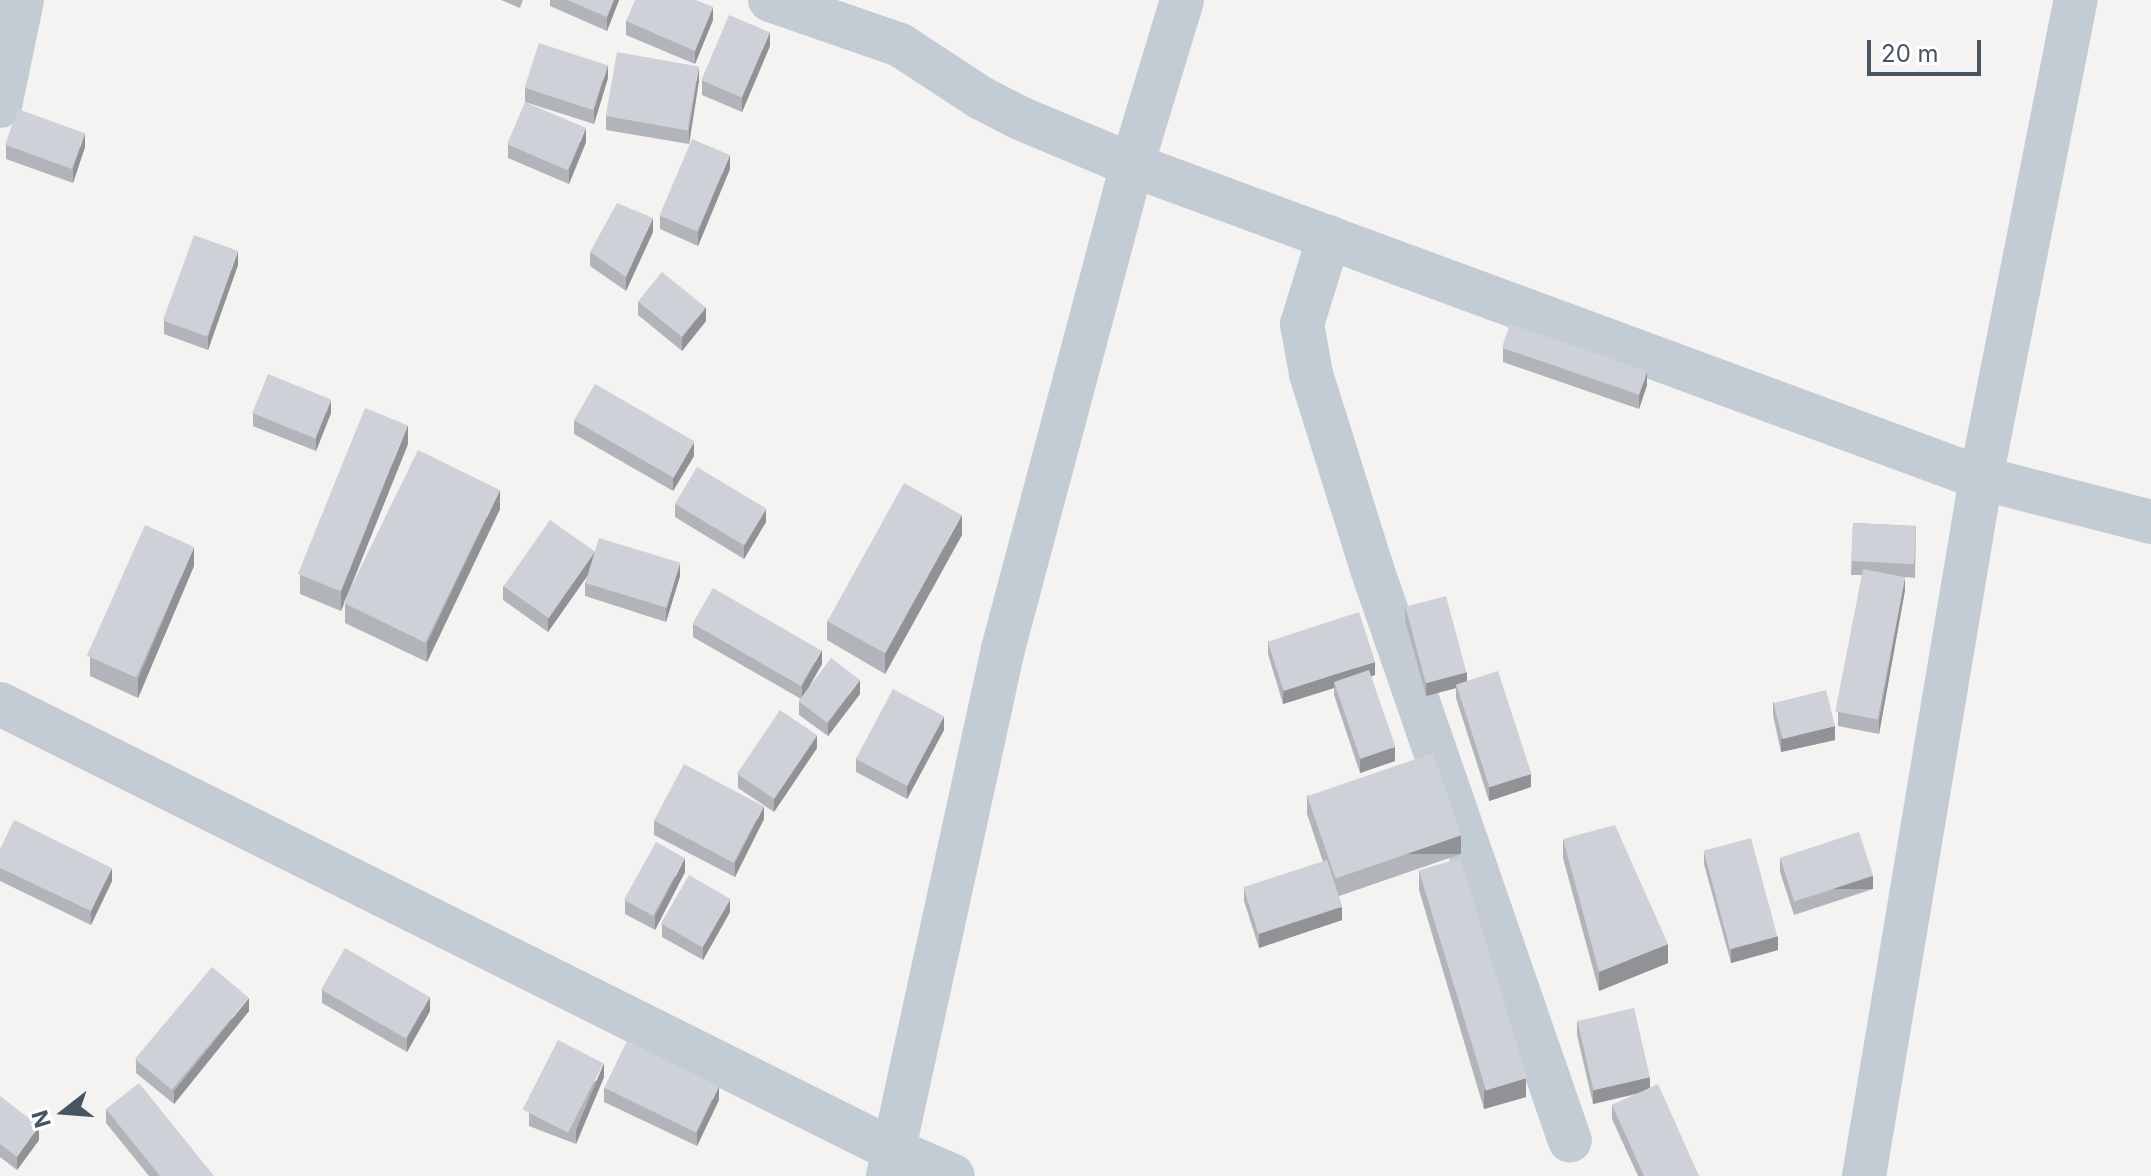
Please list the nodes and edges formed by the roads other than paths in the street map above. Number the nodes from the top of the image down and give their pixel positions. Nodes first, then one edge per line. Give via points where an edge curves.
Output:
1 (22, 0) edge
2 (770, 0) edge
3 (1182, 0) edge
4 (2076, 0) edge
5 (0, 106) edge
6 (1132, 165) junction
7 (1329, 237) junction
8 (1981, 478) junction
9 (2151, 522) edge
10 (0, 704) edge
11 (1570, 1141) dead end
12 (890, 1163) edge
13 (953, 1176) edge
14 (1864, 1176) edge

1 - 5 street
2 - 6 street via 900,45 1007,112
3 - 6 street
4 - 8 street
6 - 7 street
6 - 12 street via 1003,649
7 - 8 street
7 - 11 street via 1302,324 1311,374 1371,566
8 - 9 street
8 - 14 street
10 - 12 street
12 - 13 street

